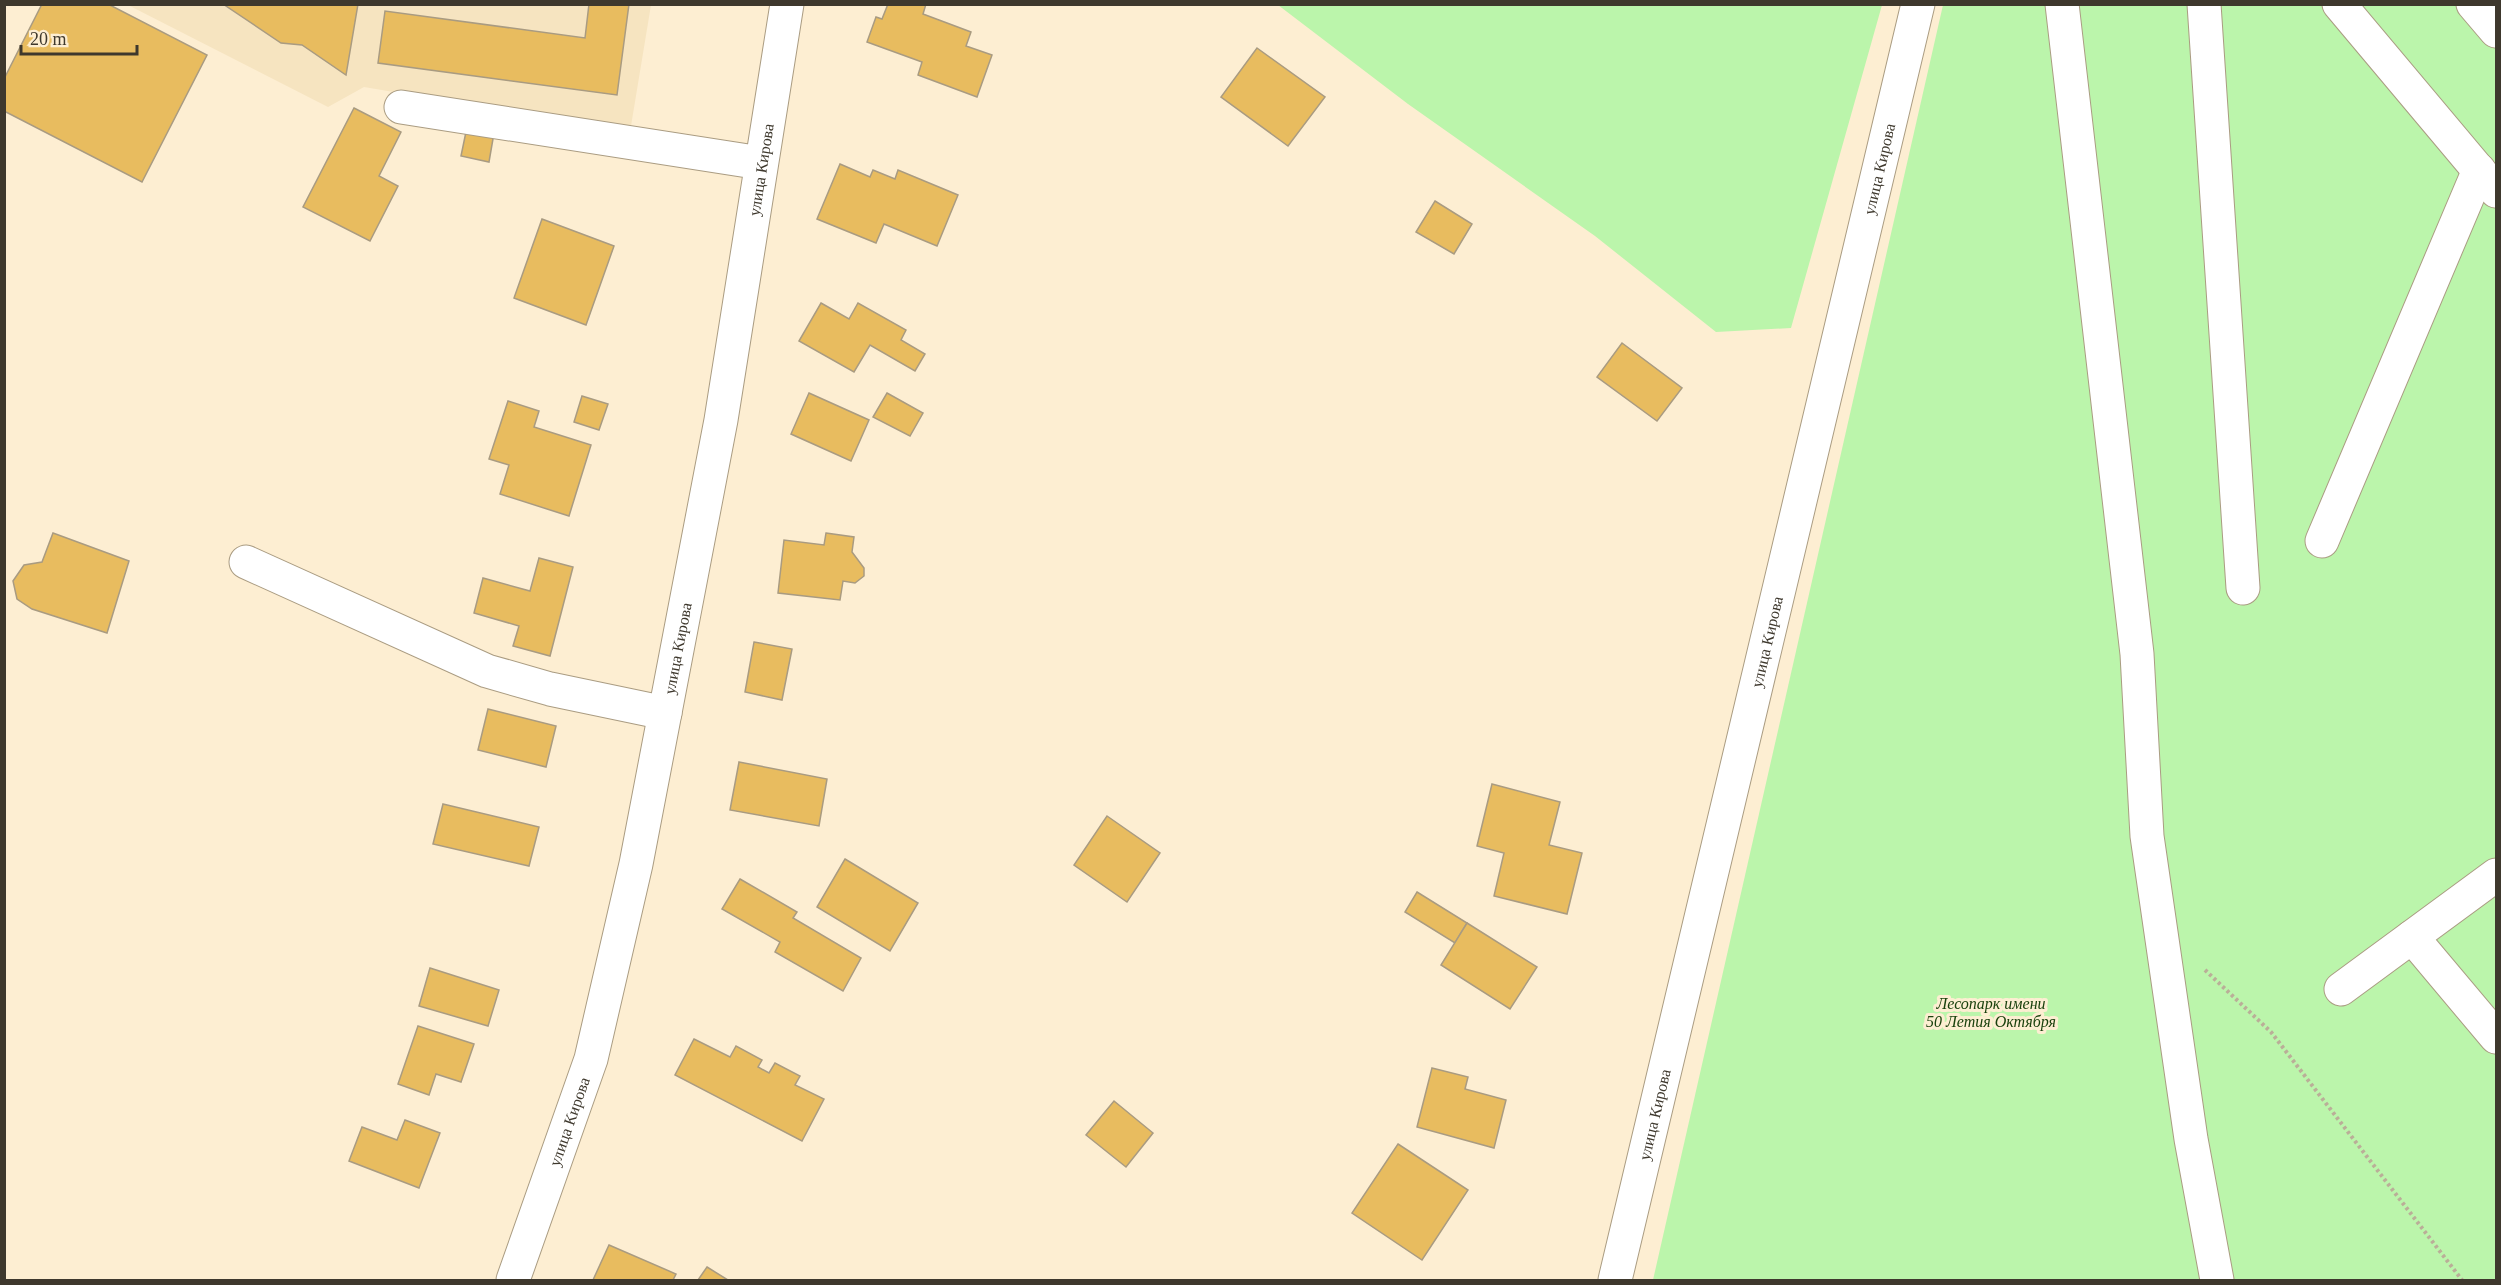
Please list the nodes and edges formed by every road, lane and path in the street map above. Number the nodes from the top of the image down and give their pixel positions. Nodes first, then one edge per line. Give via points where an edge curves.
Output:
1 (787, 4) edge
2 (1918, 4) edge
3 (2062, 4) edge
4 (2204, 4) edge
5 (2339, 4) edge
6 (2474, 4) edge
7 (2496, 31) edge
8 (401, 107) dead end
9 (762, 163) junction
10 (2488, 180) edge
11 (2322, 541) dead end
12 (246, 562) dead end
13 (2243, 588) dead end
14 (665, 712) junction
15 (2496, 875) edge
16 (2412, 937) junction
17 (2203, 968) dead end
18 (2341, 989) dead end
19 (2496, 1037) edge
20 (513, 1281) edge
21 (1615, 1281) edge
22 (2217, 1281) edge
23 (2462, 1281) edge

1 - 9 street, улица Кирова
2 - 21 street, улица Кирова
3 - 22 street via 2137,654 2147,836 2191,1139
4 - 13 street
5 - 10 street
6 - 7 street
8 - 9 street
9 - 14 street, улица Кирова via 721,420
10 - 11 street
12 - 14 street via 487,672
14 - 20 street, улица Кирова via 636,864 591,1059
15 - 16 street
16 - 18 street
16 - 19 street
17 - 23 path via 2271,1032

